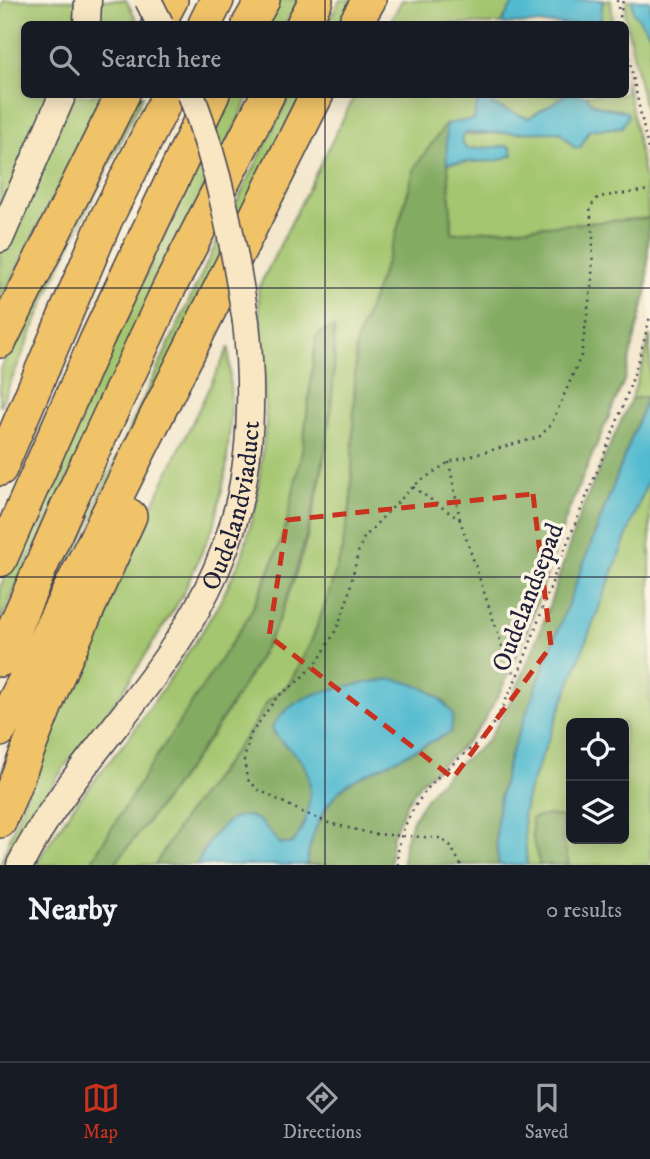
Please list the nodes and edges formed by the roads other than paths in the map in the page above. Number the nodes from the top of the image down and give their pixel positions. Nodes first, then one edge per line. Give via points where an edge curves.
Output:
1 (88, 0) edge
2 (148, 0) edge
3 (171, 0) edge
4 (217, 0) edge
5 (262, 0) edge
6 (316, 0) edge
7 (369, 0) edge
8 (87, 21) edge
9 (158, 21) edge
10 (160, 21) edge
11 (206, 21) edge
12 (251, 21) edge
13 (305, 21) edge
14 (357, 21) edge
15 (61, 98) edge
16 (121, 98) edge
17 (167, 98) edge
18 (192, 98) edge
19 (211, 98) edge
20 (266, 98) edge
21 (315, 98) edge
22 (0, 239) edge
23 (214, 302) junction
24 (0, 341) edge
25 (0, 469) edge
26 (0, 560) edge
27 (0, 660) edge
28 (0, 730) edge
29 (0, 821) edge
30 (20, 865) edge

1 - 8 main road
2 - 9 main road, bridge
3 - 10 highway
4 - 11 highway
5 - 12 highway
6 - 13 highway
7 - 14 highway
15 - 22 main road
16 - 24 highway
17 - 25 highway via 106,219
18 - 30 main road, Oudelandviaduct, bridge via 233,240 246,322 250,446 245,475 233,528 202,604 155,675 88,758
19 - 26 highway via 97,339
20 - 27 highway via 168,290
21 - 23 highway
23 - 28 highway
23 - 29 highway via 138,499 57,677

